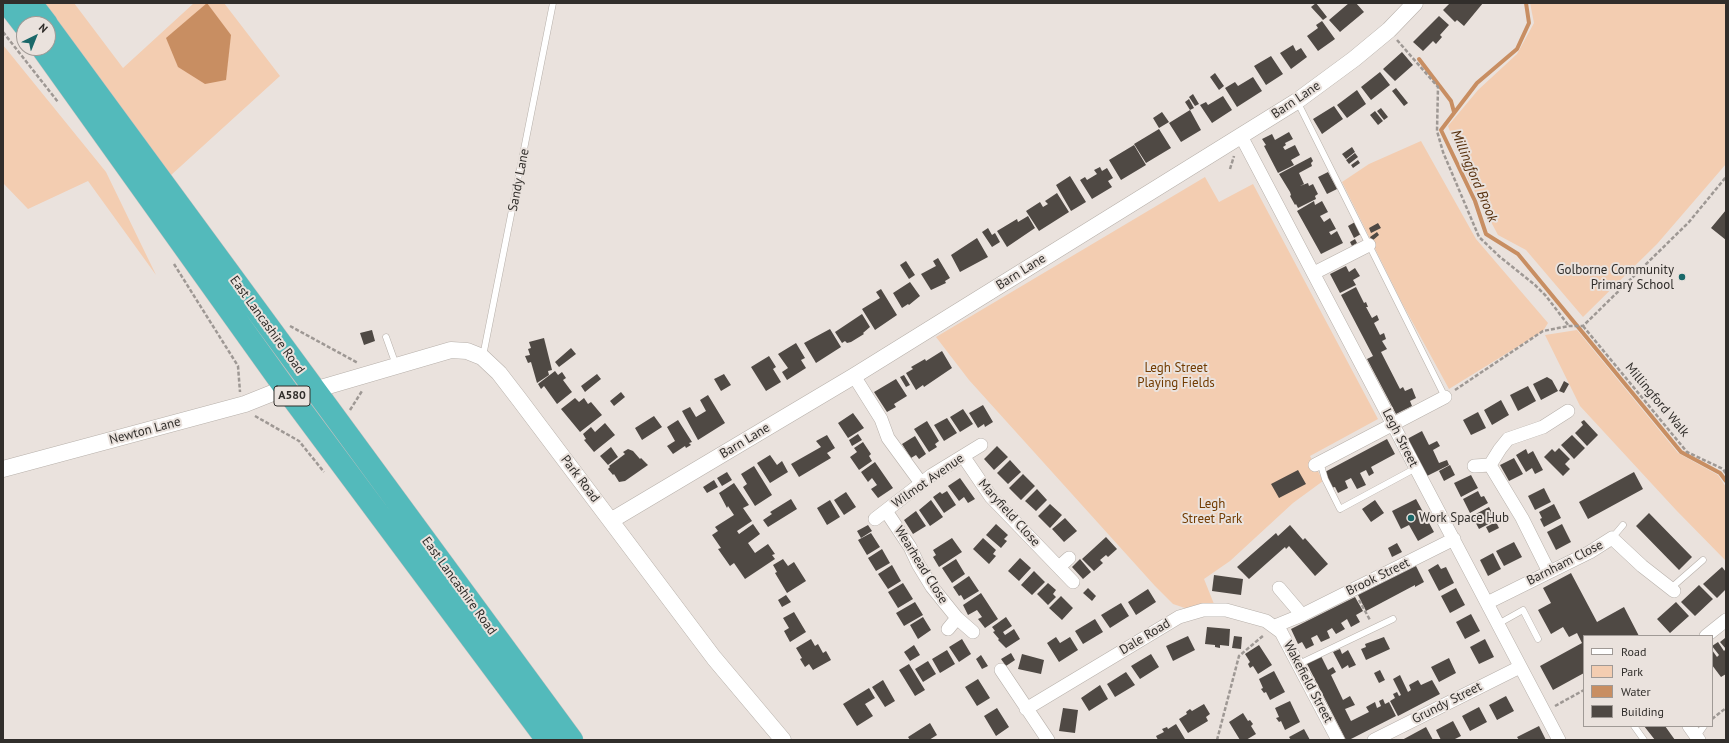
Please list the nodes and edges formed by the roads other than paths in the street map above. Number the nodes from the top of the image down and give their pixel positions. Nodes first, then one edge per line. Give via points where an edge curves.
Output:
1 (7, 3) edge
2 (30, 3) edge
3 (554, 3) edge
4 (1415, 3) edge
5 (17, 16) edge
6 (40, 16) edge
7 (56, 37) edge
8 (48, 56) edge
9 (1297, 101) junction
10 (1241, 136) junction
11 (1369, 245) junction
12 (1314, 273) junction
13 (386, 337) dead end
14 (482, 357) junction
15 (396, 366) junction
16 (854, 376) junction
17 (285, 388) junction
18 (314, 390) junction
19 (1445, 397) joint
20 (1568, 411) dead end
21 (1393, 424) junction
22 (981, 445) dead end
23 (963, 456) junction
24 (1317, 464) joint
25 (1490, 465) junction
26 (1474, 466) dead end
27 (1416, 468) junction
28 (3, 470) edge
29 (921, 483) junction
30 (886, 511) junction
31 (875, 519) dead end
32 (612, 520) junction
33 (1624, 525) dead end
34 (1612, 538) junction
35 (1454, 539) junction
36 (1069, 558) dead end
37 (1703, 560) dead end
38 (1059, 567) junction
39 (1549, 572) junction
40 (1073, 582) dead end
41 (1279, 588) dead end
42 (1673, 589) joint
43 (1487, 603) junction
44 (1302, 615) junction
45 (957, 618) junction
46 (1393, 618) dead end
47 (1726, 620) edge
48 (1498, 624) junction
49 (1275, 626) junction
50 (948, 629) dead end
51 (973, 632) dead end
52 (1707, 635) edge
53 (1538, 639) dead end
54 (1299, 664) junction
55 (1520, 667) junction
56 (1001, 670) dead end
57 (1026, 709) junction
58 (1635, 727) edge
59 (547, 740) edge
60 (572, 740) edge
61 (783, 740) edge
62 (1048, 740) edge
63 (1338, 740) edge
64 (1374, 740) edge
65 (1559, 740) edge
66 (1644, 740) edge

1 - 5 highway
2 - 6 highway, East Lancashire Road / A580
3 - 14 lane, Sandy Lane
4 - 9 street, Barn Lane via 1354,59
7 - 18 highway, East Lancashire Road / A580
8 - 17 highway, East Lancashire Road / A580
9 - 10 street, Barn Lane
9 - 11 lane
10 - 12 street, Legh Street
10 - 16 street, Barn Lane
11 - 12 street
11 - 19 lane
12 - 21 street, Legh Street
13 - 15 lane
14 - 15 street, Park Road via 467,351 451,350
14 - 32 street, Park Road via 499,373
15 - 18 street, Park Road
16 - 29 street via 881,419 888,438
16 - 32 street, Barn Lane
17 - 28 street, Newton Lane via 244,404
17 - 59 highway, East Lancashire Road / A580
18 - 60 highway, East Lancashire Road / A580
19 - 21 street
20 - 25 street via 1550,424 1508,439
21 - 24 street
21 - 27 street, Legh Street
22 - 23 street, Wilmot Avenue
23 - 29 street, Wilmot Avenue
23 - 38 street, Maryfield Close via 991,497
24 - 27 lane via 1340,509
25 - 26 street
25 - 39 street via 1519,513
27 - 35 street, Legh Street
29 - 30 street, Wilmot Avenue
30 - 31 street, Wilmot Avenue
30 - 45 street, Wearhead Close via 932,587
32 - 61 street, Park Road via 714,658
33 - 34 lane
34 - 39 street, Barnham Close
34 - 42 street, Barnham Close via 1642,566
35 - 43 street, Legh Street
35 - 44 street, Brook Street
36 - 38 street
37 - 42 lane
38 - 40 street, Maryfield Close
39 - 43 street, Barnham Close
41 - 44 street
43 - 48 street, Legh Street
44 - 49 street, Brook Street
45 - 50 street
45 - 51 street, Wearhead Close
46 - 54 lane
47 - 52 street
48 - 53 lane via 1523,610
48 - 55 street, Legh Street
49 - 54 street, Wakefield Street
49 - 57 street, Dale Road via 1226,610 1203,610 1192,613 1167,623
54 - 63 street, Wakefield Street
55 - 64 street, Grundy Street
55 - 65 street, Legh Street
56 - 57 street
57 - 62 street
58 - 66 lane

